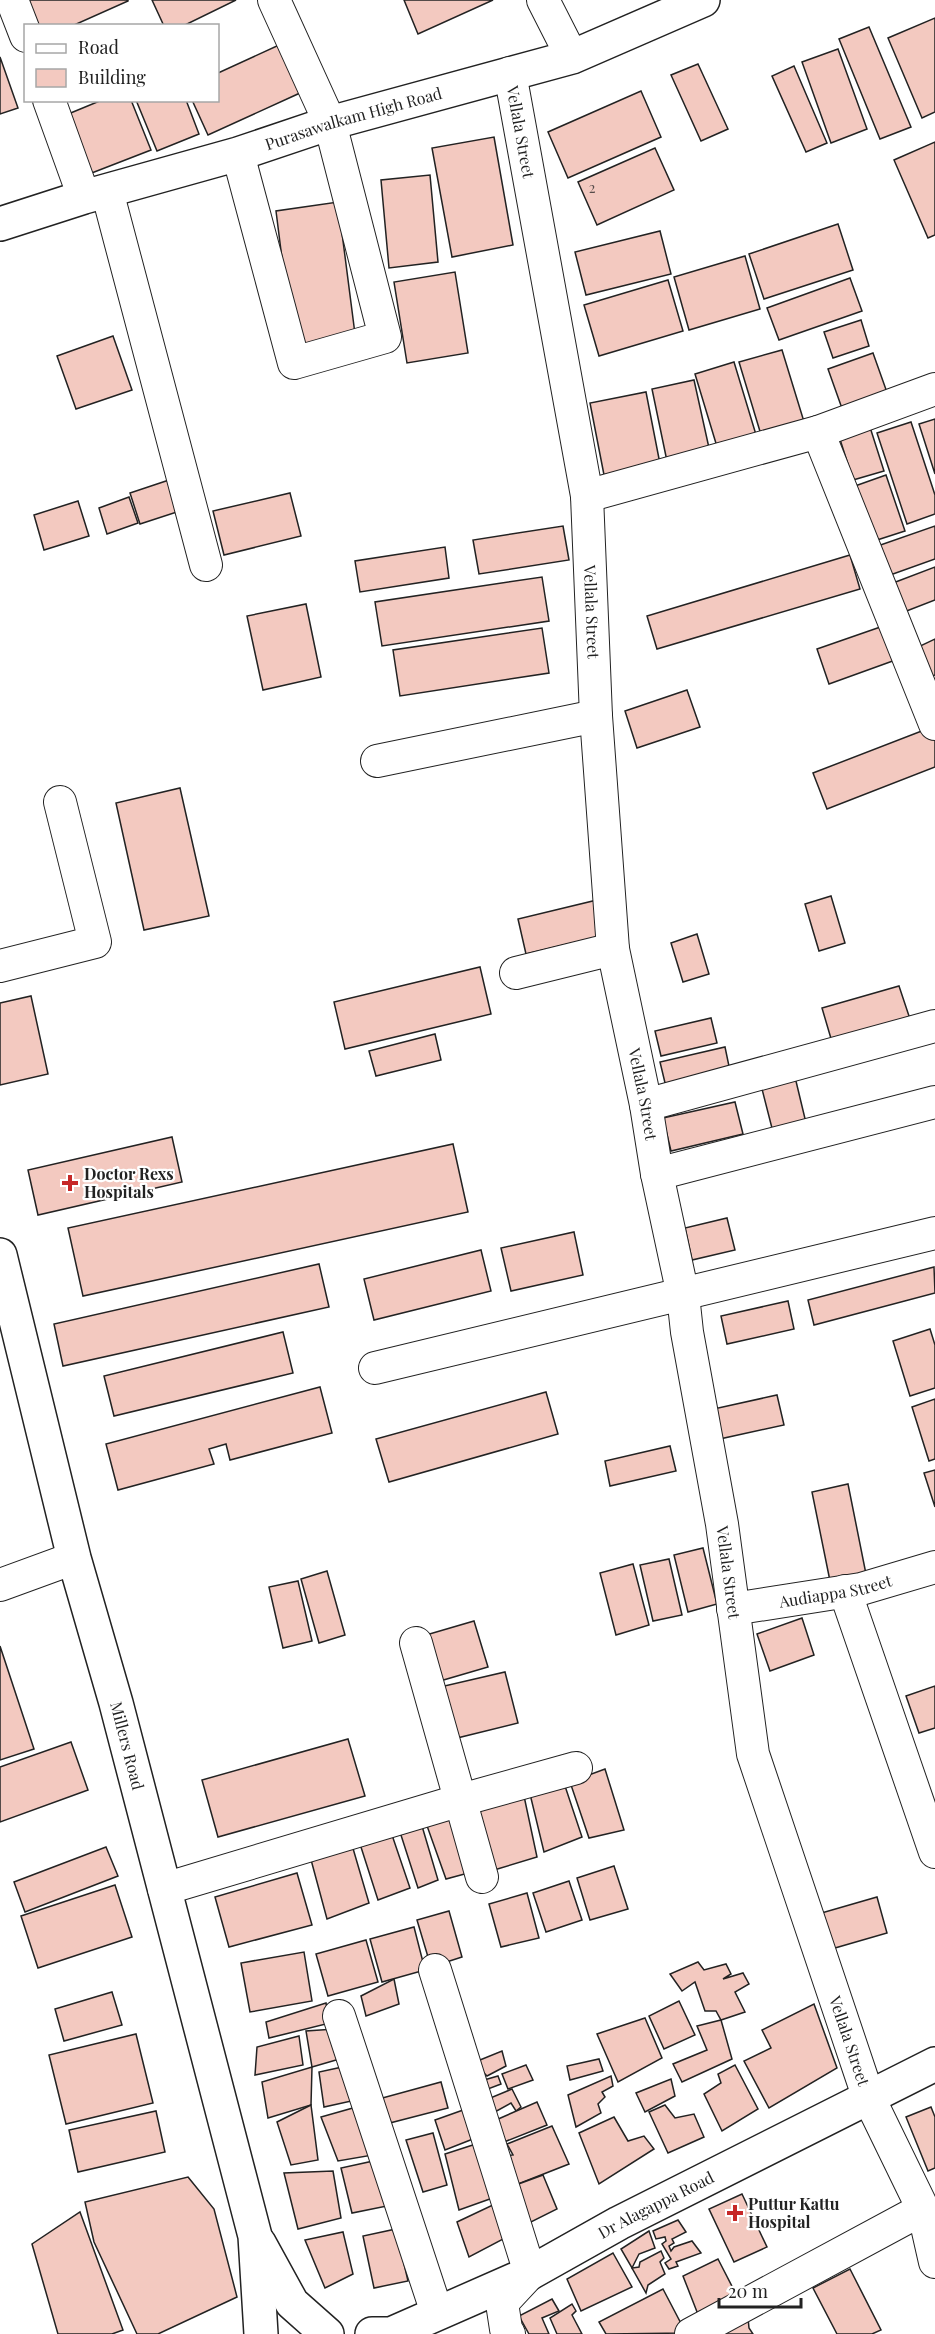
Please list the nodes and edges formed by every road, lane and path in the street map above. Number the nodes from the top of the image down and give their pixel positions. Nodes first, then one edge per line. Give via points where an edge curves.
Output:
1 (12, 0) edge
2 (273, 0) edge
3 (543, 0) edge
4 (703, 0) edge
5 (24, 31) edge
6 (572, 57) junction
7 (510, 73) junction
8 (50, 102) edge
9 (330, 123) junction
10 (238, 154) junction
11 (96, 194) junction
12 (0, 224) edge
13 (935, 389) edge
14 (818, 432) junction
15 (588, 496) junction
16 (206, 565) dead end
17 (596, 716) junction
18 (935, 724) edge
19 (377, 761) dead end
20 (60, 802) dead end
21 (613, 949) junction
22 (0, 966) edge
23 (516, 973) dead end
24 (935, 1026) edge
25 (935, 1102) edge
26 (646, 1105) junction
27 (657, 1174) junction
28 (935, 1233) edge
29 (2, 1269) edge
30 (683, 1295) junction
31 (375, 1368) dead end
32 (74, 1558) junction
33 (935, 1567) edge
34 (0, 1585) edge
35 (845, 1591) junction
36 (733, 1609) junction
37 (416, 1643) dead end
38 (576, 1768) dead end
39 (461, 1800) junction
40 (935, 1852) edge
41 (482, 1877) dead end
42 (164, 1889) junction
43 (435, 1971) dead end
44 (339, 2016) dead end
45 (935, 2064) edge
46 (868, 2096) junction
47 (923, 2209) junction
48 (255, 2236) junction
49 (935, 2262) edge
50 (530, 2273) junction
51 (437, 2313) junction
52 (261, 2334) edge
53 (327, 2334) edge
54 (372, 2334) edge
55 (509, 2334) edge
56 (691, 2334) edge

1 - 5 street
2 - 9 street
3 - 6 street
4 - 6 main road, Purasawalkam High Road
6 - 7 main road, Purasawalkam High Road
7 - 9 main road, Purasawalkam High Road
7 - 15 street, Vellala Street
8 - 11 street
9 - 10 main road, Purasawalkam High Road
9 - 10 street via 385,338 294,363
10 - 11 main road, Purasawalkam High Road
11 - 12 main road, Purasawalkam High Road
11 - 16 street
13 - 14 street
14 - 15 street
14 - 18 street
15 - 17 street, Vellala Street
17 - 19 street
17 - 21 street, Vellala Street
20 - 22 street via 95,942
21 - 23 street
21 - 26 street, Vellala Street
24 - 26 street
25 - 27 street
26 - 27 street, Vellala Street
27 - 30 street, Vellala Street
28 - 30 street
29 - 32 main road, Millers Road
30 - 31 street
30 - 36 street, Vellala Street
32 - 34 street
32 - 42 main road, Millers Road
33 - 35 street, Audiappa Street
35 - 36 street, Audiappa Street
35 - 40 street
36 - 46 street, Vellala Street via 753,1754
37 - 39 street
38 - 39 street
39 - 41 street
39 - 42 street
42 - 48 main road, Millers Road
43 - 50 street
44 - 51 street
45 - 46 main road, Dr Alagappa Road
46 - 47 street, Vellala Street
46 - 50 main road, Dr Alagappa Road via 619,2223
47 - 49 street, Vellala Street
47 - 56 street
48 - 52 main road
48 - 53 main road via 292,2303
50 - 51 main road, Dr Alagappa Road
50 - 55 street via 502,2303
51 - 54 main road, Dr Alagappa Road via 391,2334

